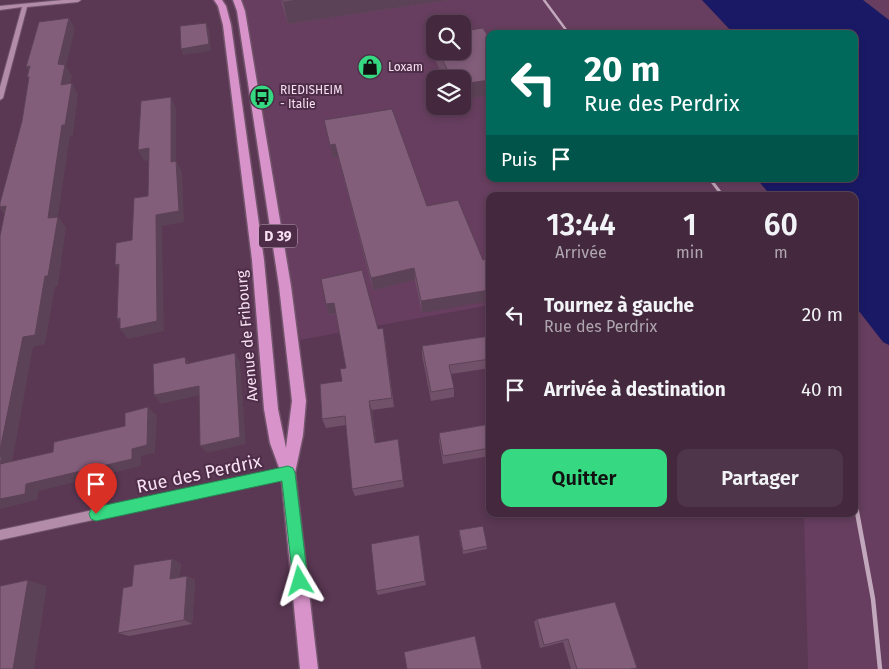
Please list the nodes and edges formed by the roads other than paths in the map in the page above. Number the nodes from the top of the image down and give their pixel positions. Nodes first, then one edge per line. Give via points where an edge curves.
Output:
1 (78, 0) edge
2 (218, 0) edge
3 (237, 0) edge
4 (25, 5) junction
5 (0, 8) edge
6 (0, 98) edge
7 (288, 473) junction
8 (0, 535) edge
9 (309, 669) edge

1 - 4 street
2 - 7 main road, Avenue de Fribourg / D 39 via 225,14 258,260 270,409
3 - 7 main road, D 39 via 258,106 285,286 298,401 296,436
4 - 5 street
4 - 6 street
7 - 8 street, Rue des Perdrix
7 - 9 main road, Avenue de Fribourg / D 39

